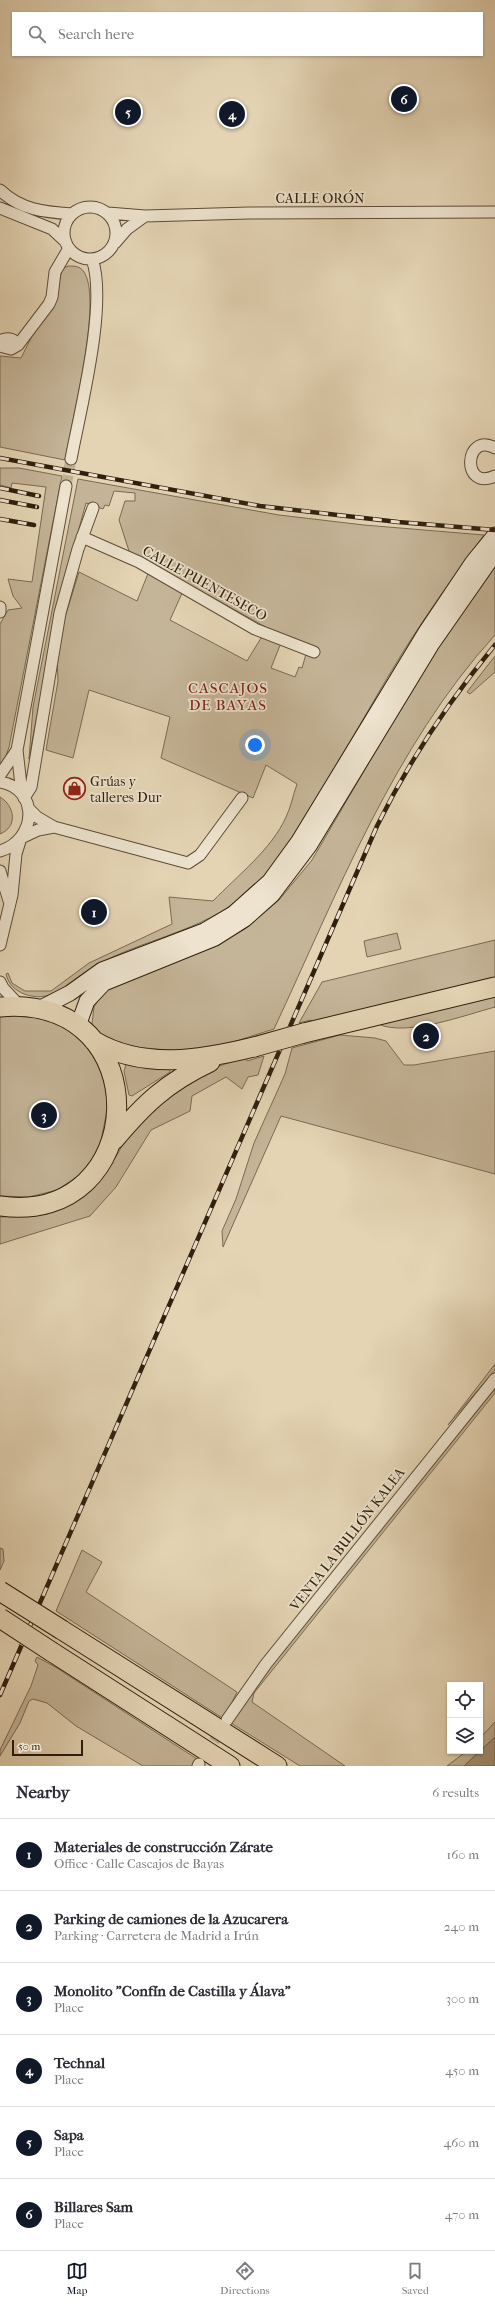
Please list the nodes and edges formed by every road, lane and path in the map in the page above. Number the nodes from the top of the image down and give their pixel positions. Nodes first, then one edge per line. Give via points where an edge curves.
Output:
1 (0, 190) edge
2 (0, 208) edge
3 (495, 212) edge
4 (108, 213) junction
5 (72, 214) junction
6 (145, 216) junction
7 (114, 244) junction
8 (67, 245) junction
9 (92, 259) junction
10 (0, 341) edge
11 (18, 345) junction
12 (0, 346) edge
13 (494, 446) edge
14 (71, 459) tunnel mouth
15 (495, 476) edge
16 (66, 486) tunnel mouth
17 (93, 508) dead end
18 (495, 535) edge
19 (82, 537) junction
20 (495, 553) edge
21 (0, 607) edge
22 (0, 612) edge
23 (314, 652) dead end
24 (17, 750) junction
25 (0, 775) edge
26 (0, 782) edge
27 (242, 798) dead end
28 (25, 800) junction
29 (54, 827) junction
30 (21, 839) junction
31 (0, 851) edge
32 (0, 871) edge
33 (9, 903) junction
34 (0, 945) edge
35 (0, 982) edge
36 (495, 987) edge
37 (19, 1006) junction
38 (0, 1007) edge
39 (41, 1008) junction
40 (78, 1026) junction
41 (93, 1040) junction
42 (223, 1055) junction
43 (111, 1145) junction
44 (3, 1208) edge
45 (495, 1379) edge
46 (0, 1591) edge
47 (0, 1618) edge
48 (227, 1720) tunnel mouth
49 (230, 1766) edge
50 (277, 1766) edge

1 - 5 street via 28,208 42,212
2 - 8 street via 52,229
3 - 6 street, CALLE ORÓN
4 - 5 street via 100,208 90,207
4 - 6 street, CALLE ORÓN
4 - 7 street via 115,222 117,234
5 - 8 street via 66,222 64,232
6 - 7 street via 127,229
7 - 9 street via 105,254
8 - 9 street via 79,257
8 - 11 street via 55,272 49,304
9 - 14 street via 96,280 94,337
10 - 11 street via 5,338 12,339
11 - 12 street via 11,349
13 - 15 street via 483,446 474,450 470,465 479,477 485,479
16 - 24 street
17 - 19 street
18 - 39 street via 438,612 299,841 260,891 219,923 102,970 70,993
19 - 23 street, CALLE PUENTESECO via 138,562 255,629
19 - 28 street via 60,613 31,787
20 - 40 street via 430,645 309,846 272,896 245,919 215,938 104,983 87,1001
21 - 22 street
24 - 25 street
24 - 28 street
26 - 28 street via 13,787
27 - 29 street via 200,855 188,862
28 - 29 street via 38,817
28 - 30 street via 29,818
29 - 30 street via 38,830
30 - 31 street via 11,848
30 - 33 street
32 - 33 street
33 - 34 street
35 - 37 street via 2,988
36 - 42 highway, bridge
37 - 38 highway
37 - 39 highway
39 - 40 highway via 60,1015
40 - 41 highway
41 - 42 highway via 110,1050 142,1058 187,1060
41 - 43 highway via 104,1055 117,1090 116,1127
42 - 43 highway via 192,1070 161,1090 140,1109
43 - 44 highway via 92,1175 73,1191 46,1204
45 - 48 street, VENTA LA BULLÓN KALEA via 266,1664
46 - 50 highway, bridge
47 - 49 highway, bridge

